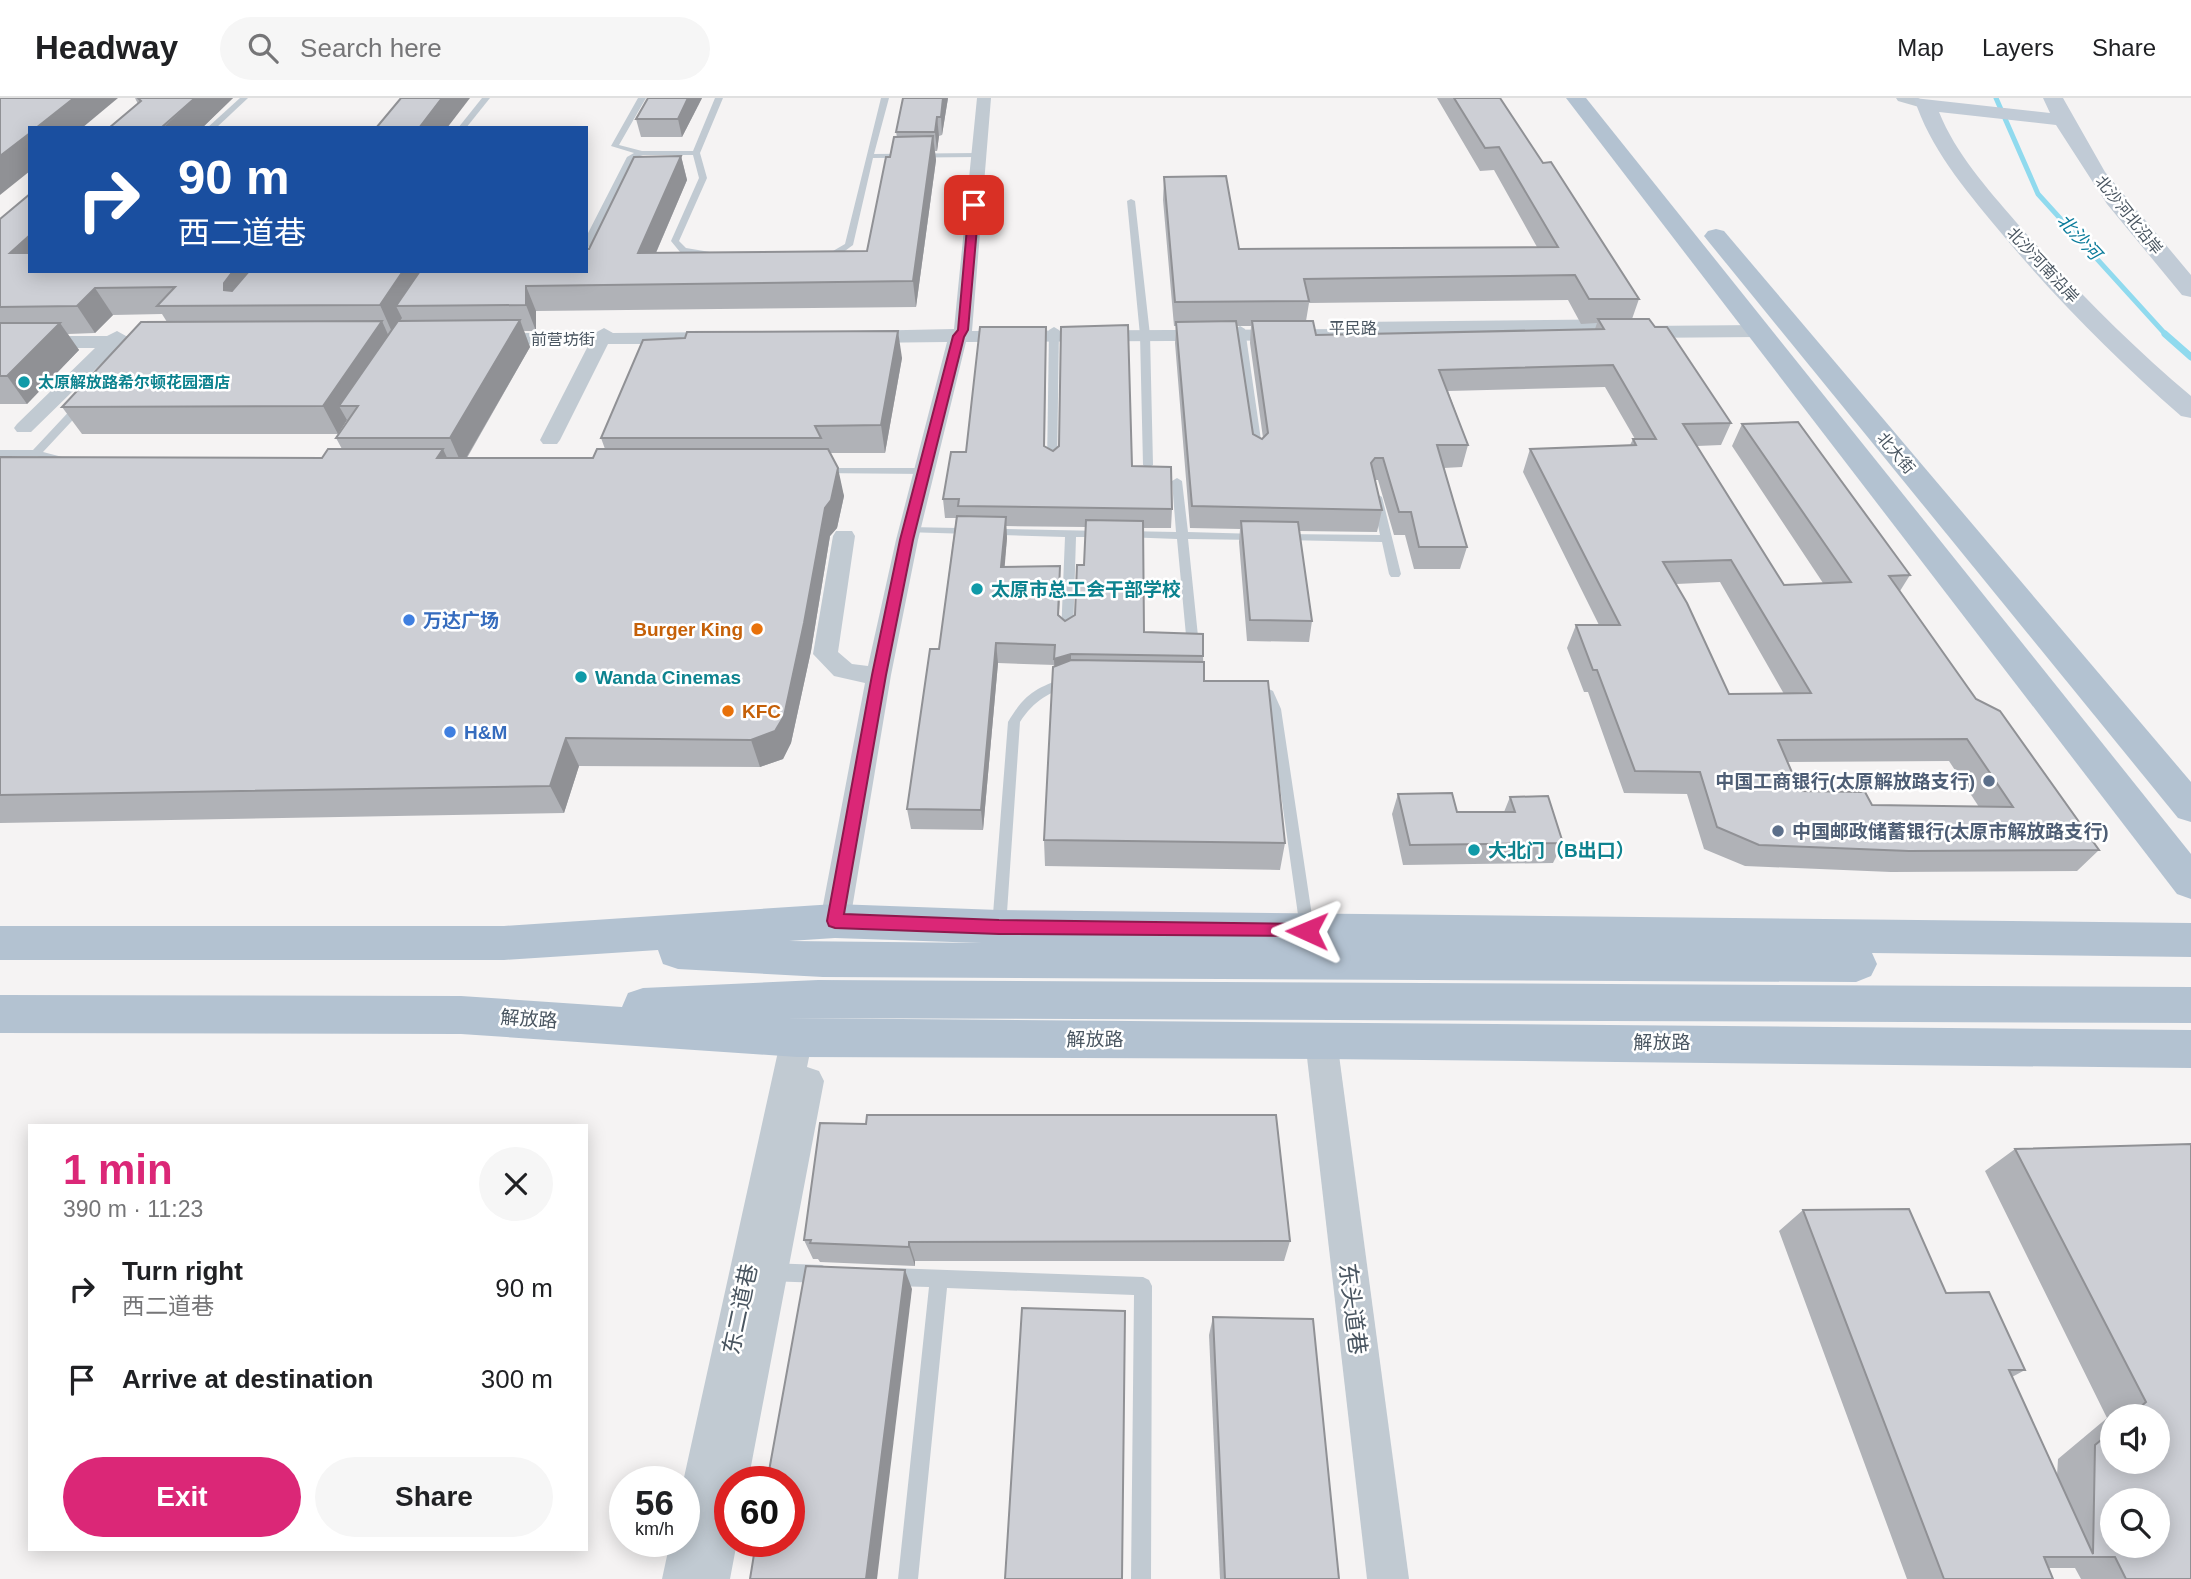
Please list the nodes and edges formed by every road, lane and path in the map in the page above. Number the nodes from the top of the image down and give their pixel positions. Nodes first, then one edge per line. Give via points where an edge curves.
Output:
1 (244, 98) edge
2 (486, 98) edge
3 (642, 98) edge
4 (719, 98) edge
5 (885, 98) edge
6 (978, 98) edge
7 (984, 98) edge
8 (1576, 98) edge
9 (1601, 98) edge
10 (1903, 98) edge
11 (1934, 106) edge
12 (2055, 116) edge
13 (213, 126) edge
14 (464, 126) edge
15 (642, 153) junction
16 (696, 153) junction
17 (975, 155) junction
18 (870, 156) junction
19 (1131, 201) dead end
20 (2002, 220) junction
21 (2140, 230) junction
22 (588, 242) edge
23 (724, 254) edge
24 (807, 254) edge
25 (2191, 273) edge
26 (2191, 290) edge
27 (1755, 328) junction
28 (958, 332) junction
29 (1144, 332) junction
30 (1240, 332) junction
31 (1054, 333) junction
32 (838, 334) edge
33 (742, 335) edge
34 (603, 336) junction
35 (472, 337) edge
36 (182, 339) edge
37 (0, 340) edge
38 (129, 342) junction
39 (93, 392) edge
40 (2191, 410) edge
41 (23, 428) dead end
42 (2191, 432) edge
43 (550, 440) dead end
44 (0, 453) edge
45 (36, 453) junction
46 (1258, 456) edge
47 (76, 464) edge
48 (1052, 465) edge
49 (1148, 465) edge
50 (814, 471) edge
51 (924, 471) junction
52 (1177, 481) dead end
53 (1374, 485) edge
54 (909, 530) junction
55 (1072, 533) junction
56 (844, 536) dead end
57 (1182, 536) junction
58 (1386, 539) junction
59 (1395, 574) dead end
60 (1066, 635) edge
61 (1193, 646) edge
62 (879, 675) junction
63 (1084, 681) edge
64 (1236, 684) edge
65 (2191, 808) edge
66 (2191, 883) edge
67 (835, 921) junction
68 (999, 927) junction
69 (1307, 931) junction
70 (2191, 940) edge
71 (0, 943) edge
72 (504, 943) junction
73 (2191, 966) edge
74 (2191, 1005) edge
75 (814, 1009) junction
76 (0, 1014) edge
77 (1321, 1040) junction
78 (2191, 1049) edge
79 (759, 1271) junction
80 (835, 1274) edge
81 (874, 1276) edge
82 (939, 1279) junction
83 (683, 1579) edge
84 (709, 1579) edge
85 (908, 1579) edge
86 (1141, 1579) edge
87 (1388, 1579) edge

1 - 13 lane
2 - 14 lane
3 - 15 lane via 615,146
4 - 16 lane
5 - 18 lane
6 - 17 street
7 - 17 street
8 - 27 main road
9 - 65 main road, 北大街
10 - 11 street
11 - 12 street
11 - 20 street, 北沙河南沿岸 via 1946,145
12 - 21 street, 北沙河北沿岸 via 2105,190
15 - 16 lane
15 - 22 lane via 631,158
16 - 23 lane via 703,178 675,241 696,254
17 - 18 lane
17 - 28 street
18 - 24 lane via 849,245 835,254
19 - 29 lane
20 - 40 street, 北沙河南沿岸 via 2046,271
20 - 42 street via 2014,252 2038,288 2096,348
21 - 25 street
21 - 26 street, 北沙河北沿岸
27 - 30 street, 平民路
27 - 66 main road
28 - 31 street, 平民路
28 - 32 street
28 - 51 street
29 - 30 street, 平民路
29 - 31 street, 平民路
29 - 49 lane
30 - 46 lane
31 - 48 lane
33 - 34 street, 前营坊街
34 - 35 street, 前营坊街
34 - 43 street
36 - 38 street
37 - 38 street
38 - 41 street
39 - 45 lane
44 - 45 lane
45 - 47 lane
50 - 51 lane
51 - 54 street
52 - 57 lane
53 - 58 lane
54 - 55 lane
54 - 62 street
55 - 57 lane
55 - 60 lane
56 - 62 street via 825,654 841,671
57 - 58 lane
57 - 61 lane
58 - 59 lane
62 - 67 street
63 - 68 lane via 1042,689 1025,702 1014,722
64 - 69 lane via 1264,689 1272,698
67 - 68 main road
67 - 72 main road
68 - 69 main road
69 - 70 main road
71 - 72 main road
72 - 75 main road
73 - 75 main road, 解放路
74 - 75 main road, 解放路
75 - 76 main road, 解放路 via 461,1015
75 - 77 main road, 解放路
75 - 79 street, 东二道巷
77 - 78 main road, 解放路
77 - 87 street, 东头道巷
79 - 80 lane
79 - 83 street, 东二道巷
79 - 84 street, 东二道巷
81 - 82 lane
82 - 85 lane
82 - 86 lane via 1143,1286

